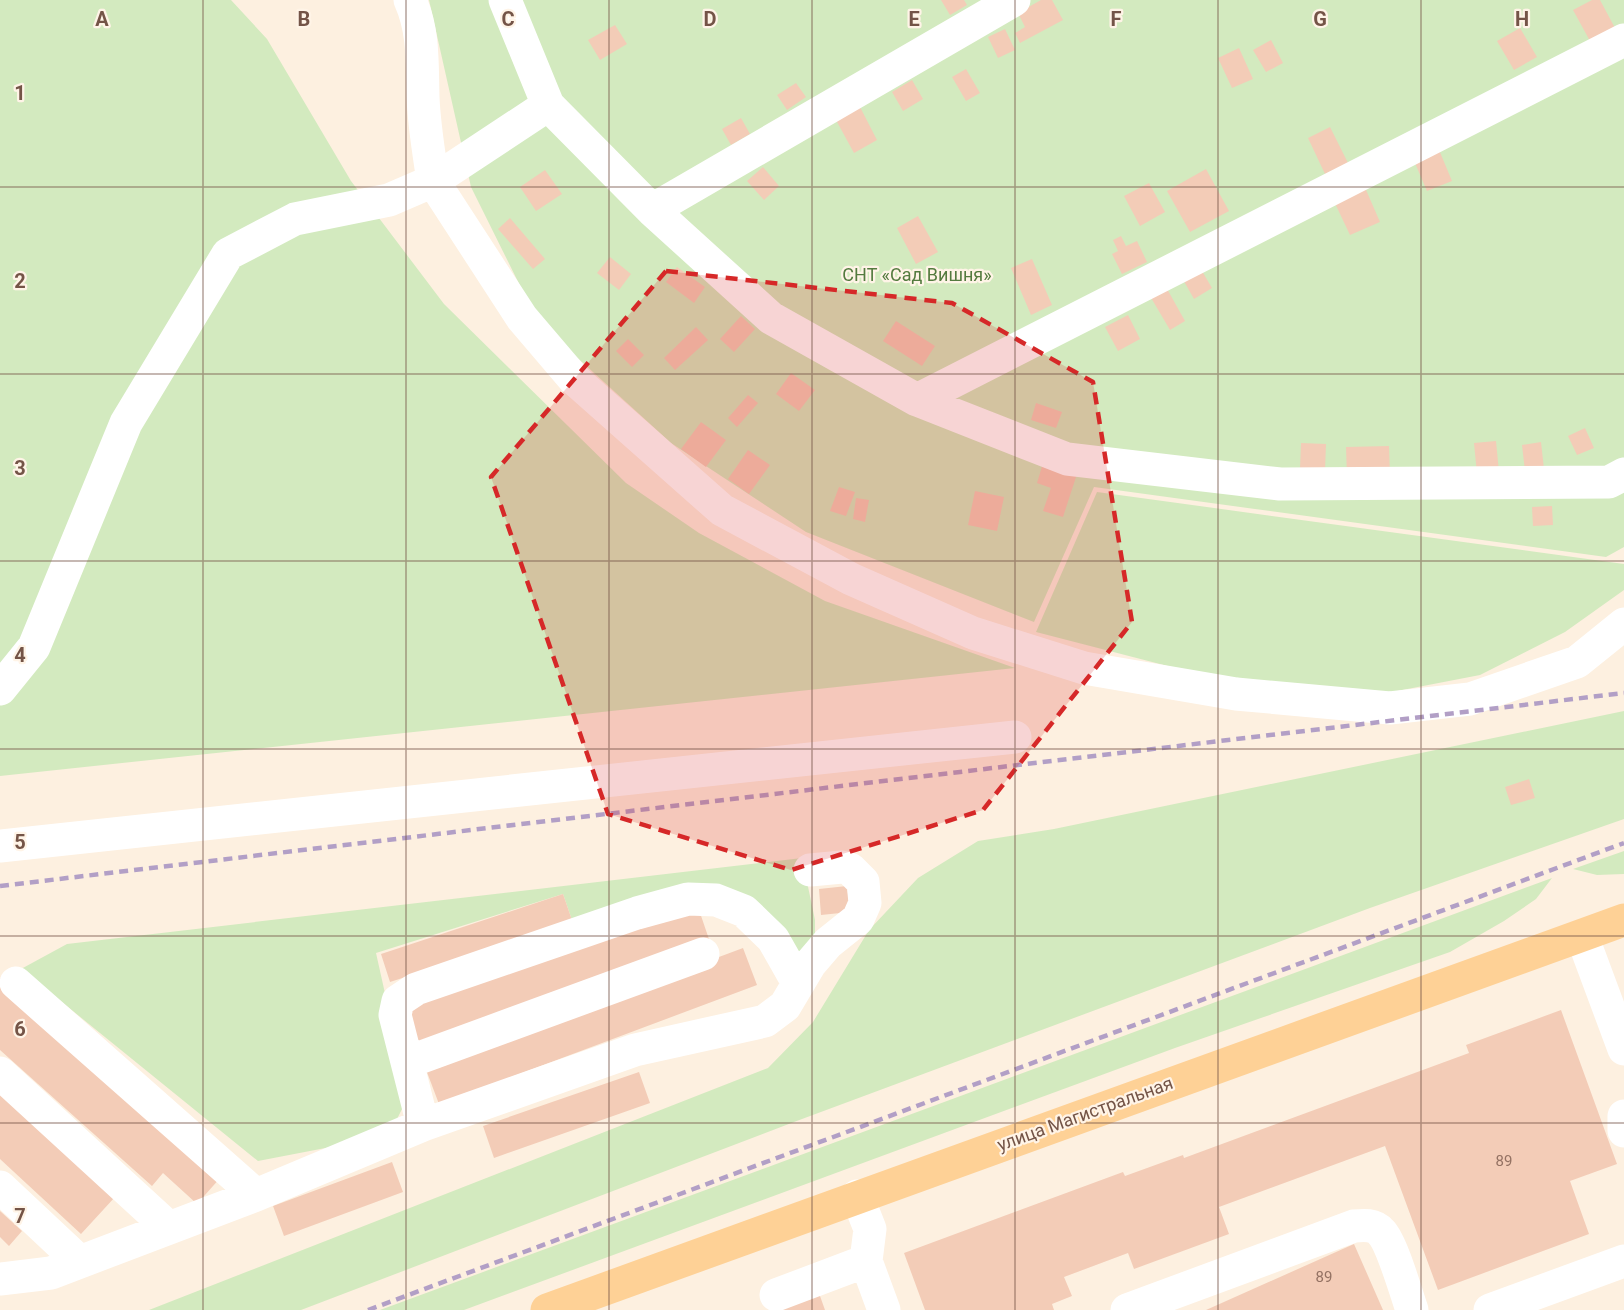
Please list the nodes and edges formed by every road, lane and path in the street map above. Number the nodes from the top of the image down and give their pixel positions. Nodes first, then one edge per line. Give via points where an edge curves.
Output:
1 (410, 0) edge
2 (505, 0) edge
3 (1014, 0) edge
4 (1624, 40) edge
5 (548, 105) junction
6 (433, 181) junction
7 (652, 210) junction
8 (917, 400) junction
9 (1624, 474) edge
10 (1624, 624) edge
11 (0, 688) edge
12 (1015, 737) dead end
13 (0, 846) edge
14 (810, 870) dead end
15 (1624, 920) edge
16 (1582, 936) junction
17 (703, 954) dead end
18 (16, 983) dead end
19 (798, 983) junction
20 (1624, 1049) edge
21 (408, 1062) junction
22 (0, 1073) edge
23 (1624, 1116) edge
24 (423, 1125) junction
25 (1624, 1131) edge
26 (0, 1187) edge
27 (256, 1195) junction
28 (857, 1196) junction
29 (170, 1228) junction
30 (866, 1261) junction
31 (1624, 1261) edge
32 (80, 1262) junction
33 (0, 1279) edge
34 (776, 1295) dead end
35 (548, 1310) edge
36 (884, 1310) edge
37 (1127, 1310) edge
38 (1412, 1310) edge
39 (1490, 1310) edge

1 - 6 street via 418,17 423,56 423,99
2 - 5 street
3 - 7 street
4 - 8 street
5 - 6 street
5 - 7 street
6 - 10 street via 522,318 573,379 722,510 851,579 973,633 1107,672 1236,694 1390,708 1470,699 1577,662
6 - 11 street via 389,200 295,219 228,254 126,423 34,646
7 - 8 street via 771,318
8 - 9 street via 1067,459 1280,484 1609,482
12 - 13 street
14 - 19 street via 850,869 863,882 866,903 858,919 828,943
15 - 16 main road, улица Магистральная
16 - 20 street
16 - 28 main road, улица Магистральная
17 - 21 street
18 - 27 street
19 - 21 street via 773,939 744,911 716,900 688,900 637,913 407,993 398,1001 395,1015
19 - 24 street via 785,1006 765,1022 635,1050
21 - 24 street
22 - 29 street
23 - 25 street
24 - 27 street
26 - 32 street
27 - 29 street
28 - 30 street via 870,1229
28 - 35 main road, улица Магистральная
29 - 32 street
30 - 34 street
30 - 36 street
31 - 39 street
32 - 33 street via 51,1273
37 - 38 street via 1354,1226 1368,1225 1380,1231 1387,1243

